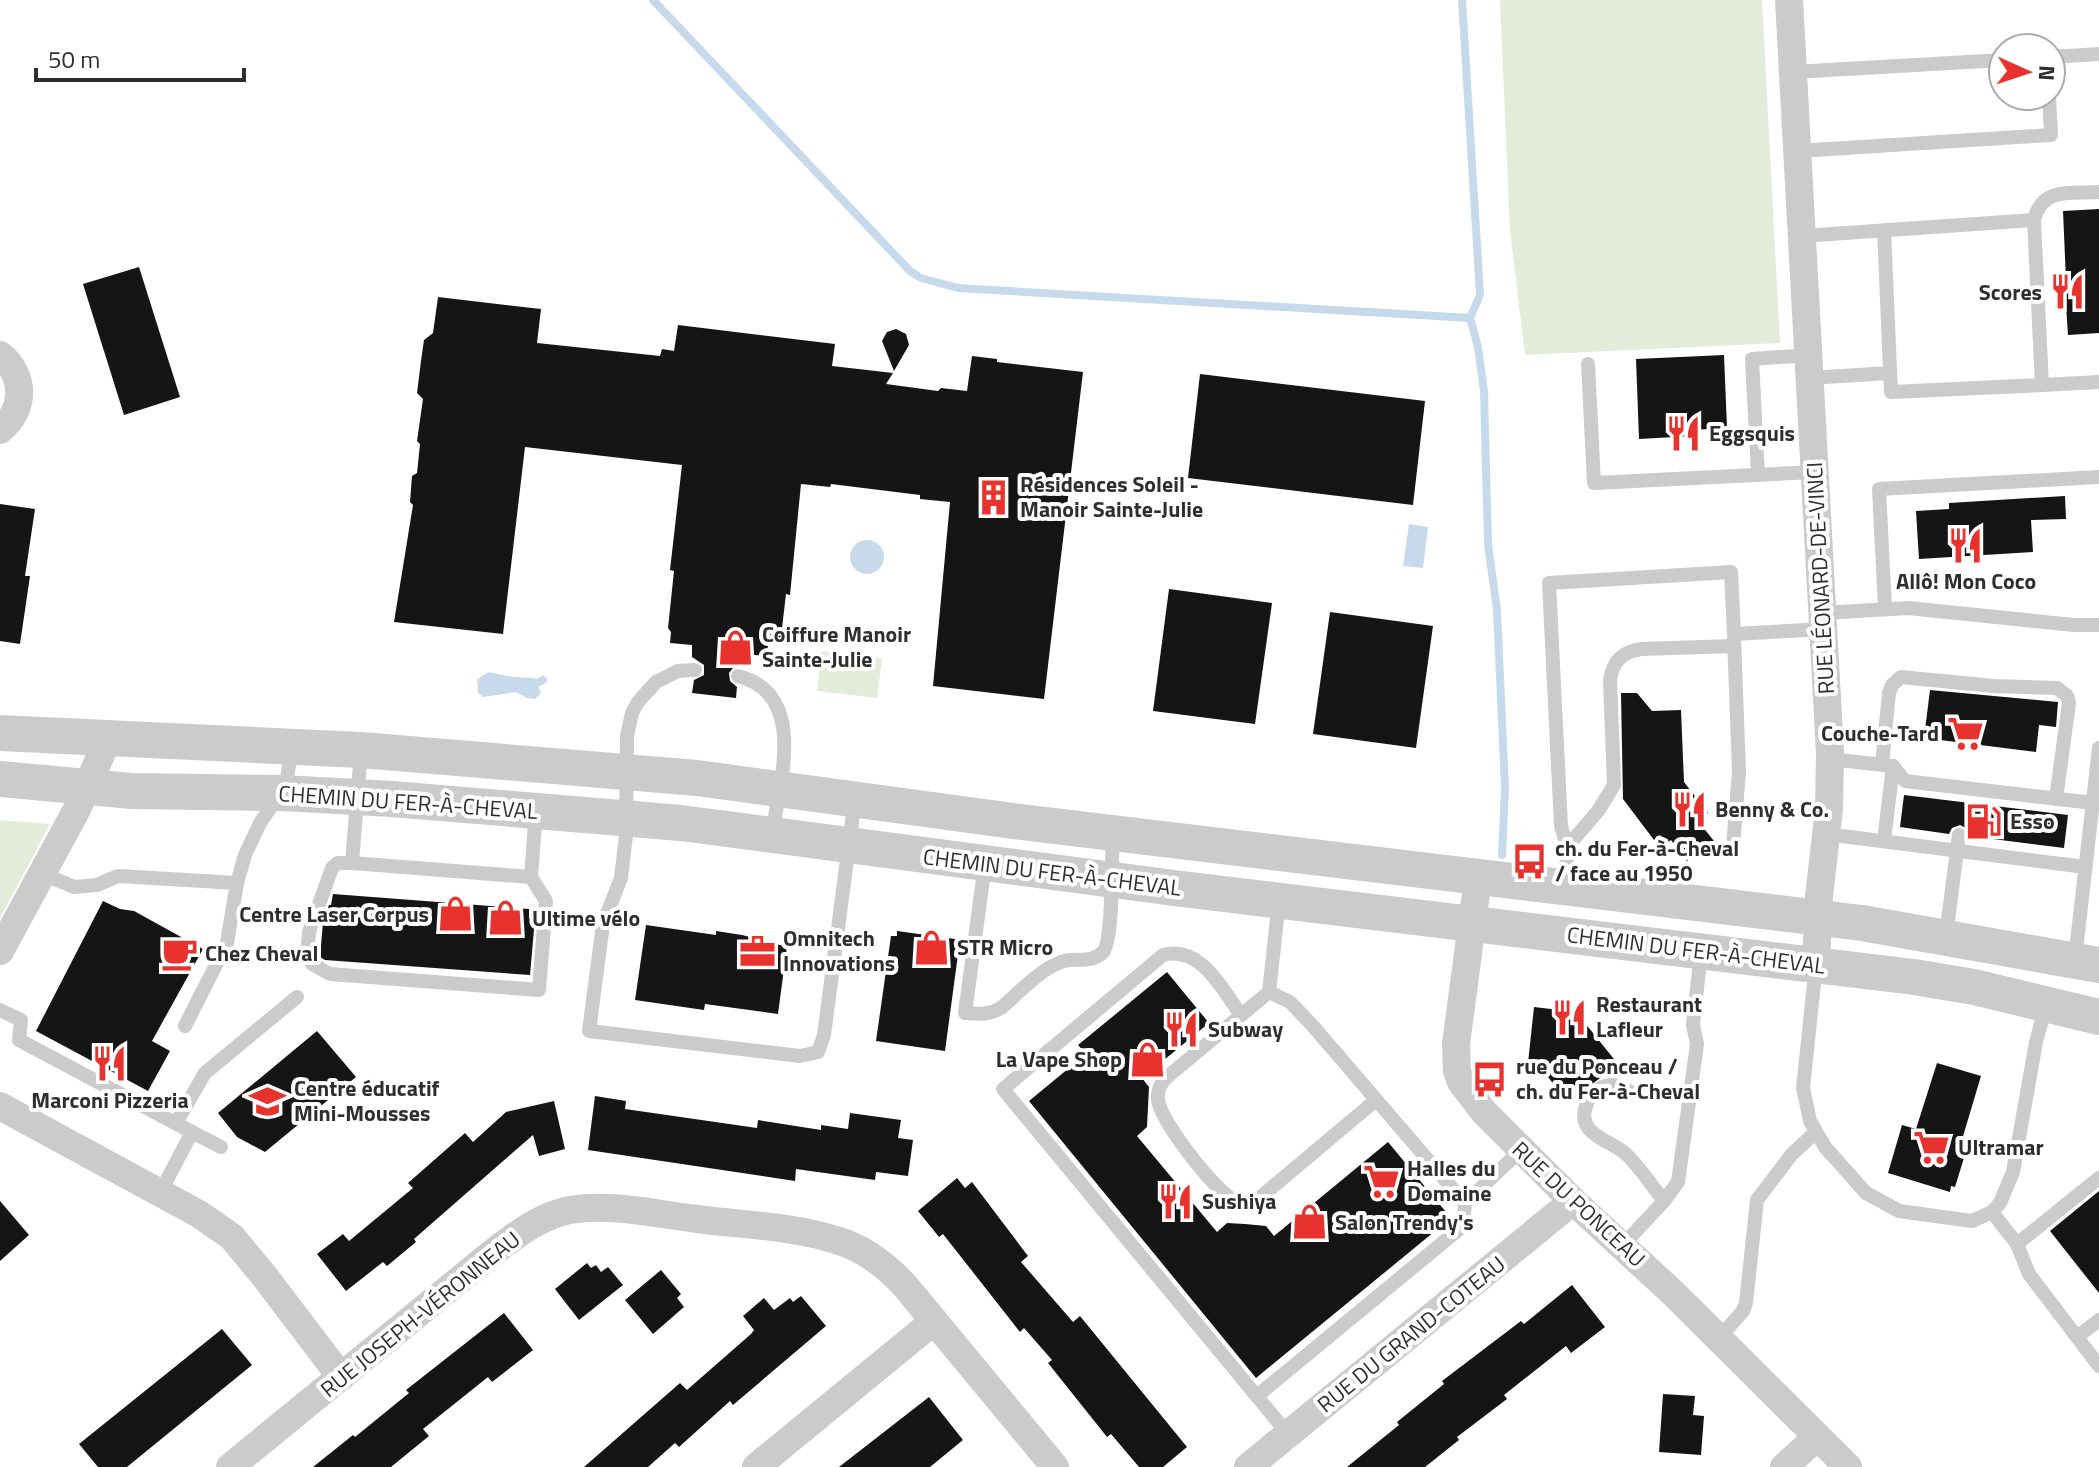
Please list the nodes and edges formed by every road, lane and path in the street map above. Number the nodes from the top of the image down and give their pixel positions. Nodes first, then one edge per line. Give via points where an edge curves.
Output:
1 (1789, 0) edge
2 (2099, 54) edge
3 (2067, 56) edge
4 (1987, 61) edge
5 (1793, 72) junction
6 (2050, 112) edge
7 (1798, 151) junction
8 (2099, 192) edge
9 (2034, 220) junction
10 (1884, 230) junction
11 (1802, 236) junction
12 (0, 355) edge
13 (1588, 364) dead end
14 (1809, 366) junction
15 (1890, 373) junction
16 (2099, 382) edge
17 (2042, 385) junction
18 (0, 430) edge
19 (1814, 472) junction
20 (1758, 475) junction
21 (2099, 477) edge
22 (1885, 608) junction
23 (1822, 621) junction
24 (2099, 625) edge
25 (1734, 640) junction
26 (695, 670) dead end
27 (738, 676) dead end
28 (1, 735) edge
29 (109, 737) junction
30 (292, 746) junction
31 (2099, 748) edge
32 (361, 750) junction
33 (2099, 756) edge
34 (1829, 759) junction
35 (1887, 765) junction
36 (626, 771) junction
37 (0, 779) edge
38 (88, 787) junction
39 (779, 789) junction
40 (282, 793) junction
41 (357, 797) junction
42 (855, 799) junction
43 (2056, 799) junction
44 (2093, 803) junction
45 (536, 810) junction
46 (626, 818) junction
47 (1113, 833) junction
48 (1826, 834) junction
49 (772, 835) junction
50 (1959, 835) dead end
51 (1884, 841) junction
52 (848, 846) junction
53 (1567, 847) junction
54 (1733, 847) dead end
55 (1957, 850) junction
56 (352, 863) junction
57 (985, 864) junction
58 (2085, 867) junction
59 (1418, 870) junction
60 (43, 874) junction
61 (531, 877) junction
62 (1478, 878) junction
63 (1110, 879) junction
64 (237, 883) junction
65 (2099, 884) edge
66 (2083, 887) junction
67 (1563, 888) junction
68 (1279, 901) junction
69 (1817, 917) junction
70 (1472, 923) junction
71 (1946, 936) junction
72 (0, 951) edge
73 (1701, 951) junction
74 (2086, 963) edge
75 (1816, 964) junction
76 (1269, 992) junction
77 (297, 997) dead end
78 (2046, 1005) junction
79 (0, 1010) edge
80 (1241, 1015) junction
81 (2099, 1017) edge
82 (185, 1026) dead end
83 (1631, 1092) dead end
84 (1376, 1100) junction
85 (0, 1106) edge
86 (176, 1123) junction
87 (192, 1132) junction
88 (1815, 1133) junction
89 (221, 1147) dead end
90 (1521, 1150) junction
91 (2099, 1178) edge
92 (160, 1193) junction
93 (1573, 1201) junction
94 (1664, 1201) junction
95 (1465, 1203) junction
96 (1992, 1212) junction
97 (2017, 1244) junction
98 (1623, 1245) junction
99 (2099, 1320) edge
100 (934, 1321) junction
101 (2077, 1337) junction
102 (1718, 1339) junction
103 (2099, 1366) edge
104 (341, 1377) junction
105 (1257, 1396) junction
106 (1288, 1434) junction
107 (1817, 1437) junction
108 (230, 1467) edge
109 (756, 1467) edge
110 (1055, 1467) edge
111 (1248, 1467) edge
112 (1784, 1467) edge
113 (1848, 1467) edge

1 - 5 street, RUE LÉONARD-DE-VINCI
2 - 3 lane
4 - 5 lane
5 - 7 street, RUE LÉONARD-DE-VINCI
6 - 7 lane via 2051,135
7 - 11 street, RUE LÉONARD-DE-VINCI
8 - 9 lane via 2050,195
9 - 10 lane
9 - 17 lane
10 - 11 lane
10 - 15 lane
11 - 14 street, RUE LÉONARD-DE-VINCI
12 - 18 street via 13,368 21,392 13,419
13 - 20 lane via 1594,483
14 - 15 lane
14 - 19 street, RUE LÉONARD-DE-VINCI
14 - 20 lane via 1752,359
15 - 17 lane via 1891,392
16 - 17 lane
19 - 20 lane
19 - 23 street, RUE LÉONARD-DE-VINCI
21 - 22 lane via 1879,489
22 - 23 lane
22 - 24 lane
23 - 25 lane
23 - 34 street, RUE LÉONARD-DE-VINCI
25 - 53 lane via 1641,649 1618,659 1610,680 1614,785
25 - 53 lane via 1731,572 1549,583 1561,826
25 - 54 lane via 1739,771
26 - 36 lane via 665,676 638,702 627,736
27 - 39 lane via 757,683 780,710 785,734
28 - 29 street, CHEMIN DU FER-À-CHEVAL
29 - 30 street, CHEMIN DU FER-À-CHEVAL
29 - 38 street
30 - 32 street, CHEMIN DU FER-À-CHEVAL
30 - 40 lane
31 - 33 lane
32 - 36 street, CHEMIN DU FER-À-CHEVAL
32 - 41 lane
33 - 44 lane
34 - 35 lane
34 - 48 street, RUE LÉONARD-DE-VINCI
35 - 43 lane via 1905,781 1964,796
35 - 43 lane via 1889,693 1901,677 2057,688 2069,703
35 - 51 lane
36 - 39 street, CHEMIN DU FER-À-CHEVAL
36 - 46 lane
37 - 38 street, CHEMIN DU FER-À-CHEVAL
38 - 40 street, CHEMIN DU FER-À-CHEVAL
38 - 60 street
39 - 42 street, CHEMIN DU FER-À-CHEVAL
39 - 49 lane
40 - 41 street, CHEMIN DU FER-À-CHEVAL
40 - 64 lane via 260,823
41 - 45 street, CHEMIN DU FER-À-CHEVAL
41 - 56 lane
42 - 47 street, CHEMIN DU FER-À-CHEVAL
42 - 52 lane
43 - 44 lane
44 - 58 lane
45 - 46 street, CHEMIN DU FER-À-CHEVAL
45 - 61 lane
46 - 49 street, CHEMIN DU FER-À-CHEVAL
46 - 52 lane via 621,878 603,924 589,1031 800,1056 818,1052
47 - 59 street, CHEMIN DU FER-À-CHEVAL
47 - 63 lane
48 - 51 lane
48 - 69 street, RUE LÉONARD-DE-VINCI
49 - 52 street, CHEMIN DU FER-À-CHEVAL
50 - 55 lane
51 - 55 lane
52 - 57 street, CHEMIN DU FER-À-CHEVAL
53 - 67 lane
55 - 58 lane
55 - 71 lane
56 - 61 lane
56 - 61 lane via 332,868 309,932 307,956 320,970 539,990 546,901
57 - 63 street, CHEMIN DU FER-À-CHEVAL
57 - 63 lane via 965,1013 992,1013 1058,962 1103,952
58 - 66 lane
59 - 62 street, CHEMIN DU FER-À-CHEVAL
59 - 68 street via 1377,885 1295,880 1284,886
60 - 64 lane via 74,887 118,876
60 - 72 street
62 - 67 street, CHEMIN DU FER-À-CHEVAL
62 - 70 street, RUE DU PONCEAU
63 - 68 street, CHEMIN DU FER-À-CHEVAL
64 - 82 lane via 227,943
65 - 66 lane
66 - 74 lane via 2077,942
67 - 69 street, CHEMIN DU FER-À-CHEVAL
68 - 70 street, CHEMIN DU FER-À-CHEVAL
68 - 76 lane
69 - 71 street, CHEMIN DU FER-À-CHEVAL
69 - 75 street, RUE LÉONARD-DE-VINCI
70 - 73 street, CHEMIN DU FER-À-CHEVAL
70 - 90 street, RUE DU PONCEAU via 1457,1071 1472,1099
71 - 74 street, CHEMIN DU FER-À-CHEVAL
73 - 75 street, CHEMIN DU FER-À-CHEVAL
73 - 94 lane via 1693,1025 1697,1044 1682,1165 1678,1182
75 - 78 street, CHEMIN DU FER-À-CHEVAL via 1942,981
75 - 88 lane via 1803,1088
76 - 80 lane
76 - 84 lane via 1298,1010
77 - 86 lane via 205,1073
78 - 81 street, CHEMIN DU FER-À-CHEVAL
78 - 96 lane via 2013,1172
79 - 86 lane via 21,1020 19,1040
80 - 84 lane via 1158,1090 1165,1121 1230,1198 1257,1200
80 - 105 lane via 1197,959 1163,955 1003,1089
83 - 94 lane via 1612,1085 1599,1089 1587,1104 1588,1128 1628,1156
84 - 95 lane
85 - 92 street
86 - 87 lane
87 - 89 lane
87 - 92 lane
88 - 96 lane via 1866,1193 1885,1206 1964,1220
88 - 102 lane via 1757,1200 1746,1303
90 - 93 street, RUE DU PONCEAU
90 - 95 lane
91 - 97 lane
92 - 104 street via 238,1242
93 - 98 street, RUE DU PONCEAU
93 - 106 street, RUE DU GRAND-COTEAU
94 - 98 lane
95 - 105 lane via 1463,1226
96 - 97 lane
97 - 101 lane via 2029,1274
98 - 102 street, RUE DU PONCEAU
99 - 101 lane
100 - 104 street, RUE JOSEPH-VÉRONNEAU via 881,1263 836,1240 621,1209 578,1209 530,1226
100 - 109 street
100 - 110 street, RUE JOSEPH-VÉRONNEAU
101 - 103 lane
102 - 107 street, RUE DU PONCEAU
104 - 108 street, RUE JOSEPH-VÉRONNEAU
105 - 106 lane
106 - 111 street, RUE DU GRAND-COTEAU
107 - 112 street
107 - 113 street, RUE DU PONCEAU

